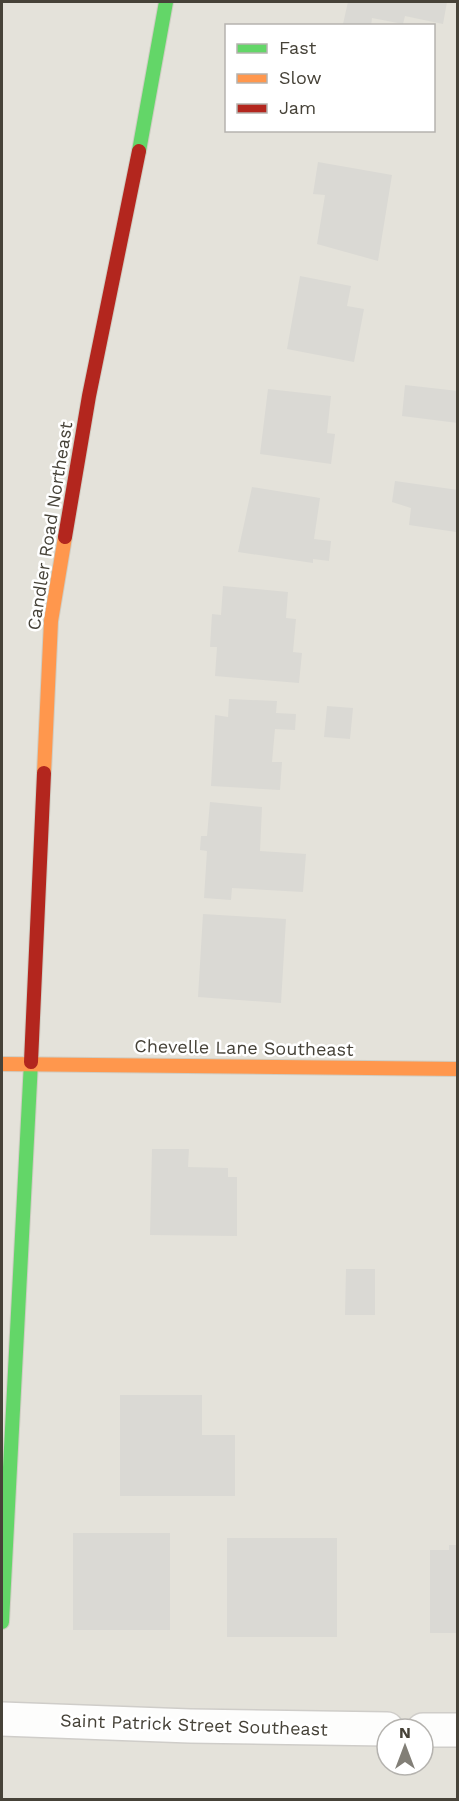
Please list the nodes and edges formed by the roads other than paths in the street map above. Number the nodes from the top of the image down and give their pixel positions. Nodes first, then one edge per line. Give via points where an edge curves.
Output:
1 (166, 2) edge
2 (31, 1063) junction
3 (2, 1065) edge
4 (458, 1069) edge
5 (2, 1622) edge
6 (2, 1719) edge
7 (375, 1729) edge
8 (435, 1730) edge
9 (458, 1730) edge

1 - 2 main road, Candler Road Northeast via 89,396 51,621
2 - 3 main road, Chevelle Lane Southeast
2 - 4 main road, Chevelle Lane Southeast
2 - 5 main road, Candler Road Northeast
6 - 7 street, Saint Patrick Street Southeast
8 - 9 street

